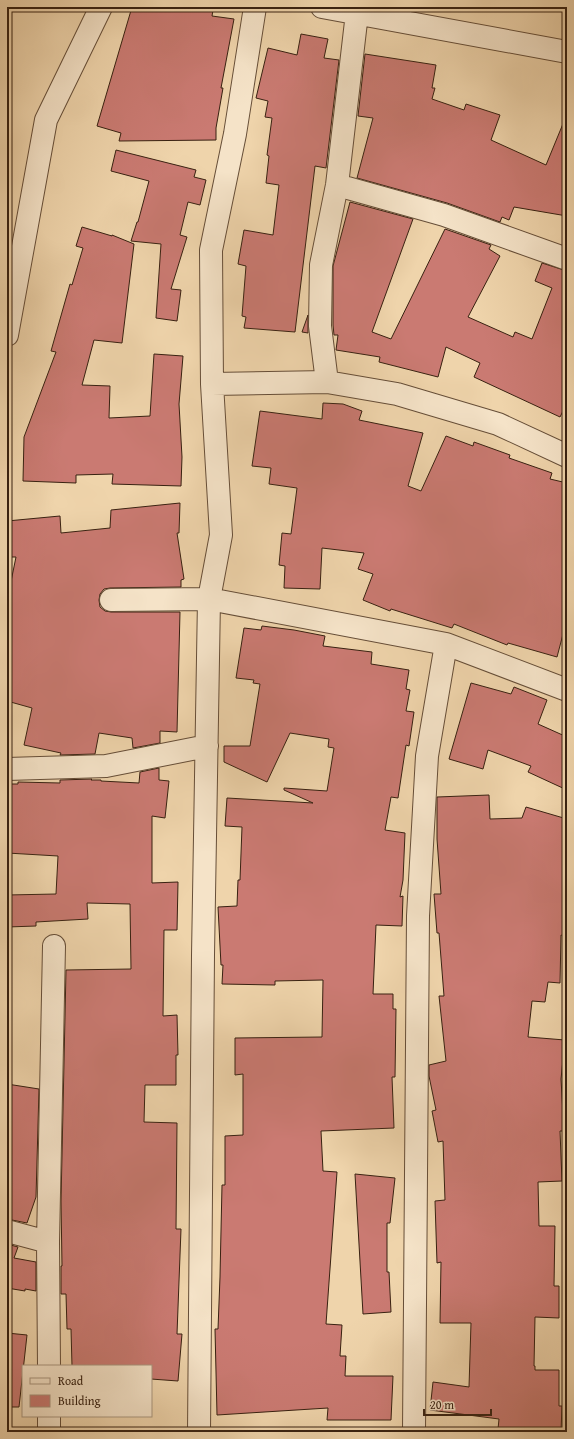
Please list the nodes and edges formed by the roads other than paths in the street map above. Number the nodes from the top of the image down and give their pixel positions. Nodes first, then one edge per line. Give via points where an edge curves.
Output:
1 (101, 7) edge
2 (255, 7) edge
3 (322, 7) edge
4 (357, 13) junction
5 (567, 52) edge
6 (337, 185) junction
7 (567, 259) edge
8 (7, 335) edge
9 (327, 382) junction
10 (212, 384) junction
11 (567, 456) edge
12 (209, 598) junction
13 (111, 600) dead end
14 (446, 644) junction
15 (567, 690) edge
16 (207, 746) junction
17 (7, 769) edge
18 (54, 946) dead end
19 (7, 1232) edge
20 (48, 1242) junction
21 (49, 1365) edge
22 (49, 1417) edge
23 (49, 1432) edge
24 (199, 1432) edge
25 (414, 1432) edge

1 - 8 street via 46,120
2 - 10 street via 211,250
3 - 4 street
4 - 5 street
4 - 6 street
6 - 7 street via 444,216
6 - 9 street via 321,265 320,326
9 - 10 street
9 - 11 street via 397,394 498,424
10 - 12 street via 221,535
12 - 13 street
12 - 14 street
12 - 16 street
14 - 15 street
14 - 25 street via 427,756 418,916
16 - 17 street via 106,766
16 - 24 street via 202,955
18 - 20 street
19 - 20 street
20 - 21 street
22 - 23 street

